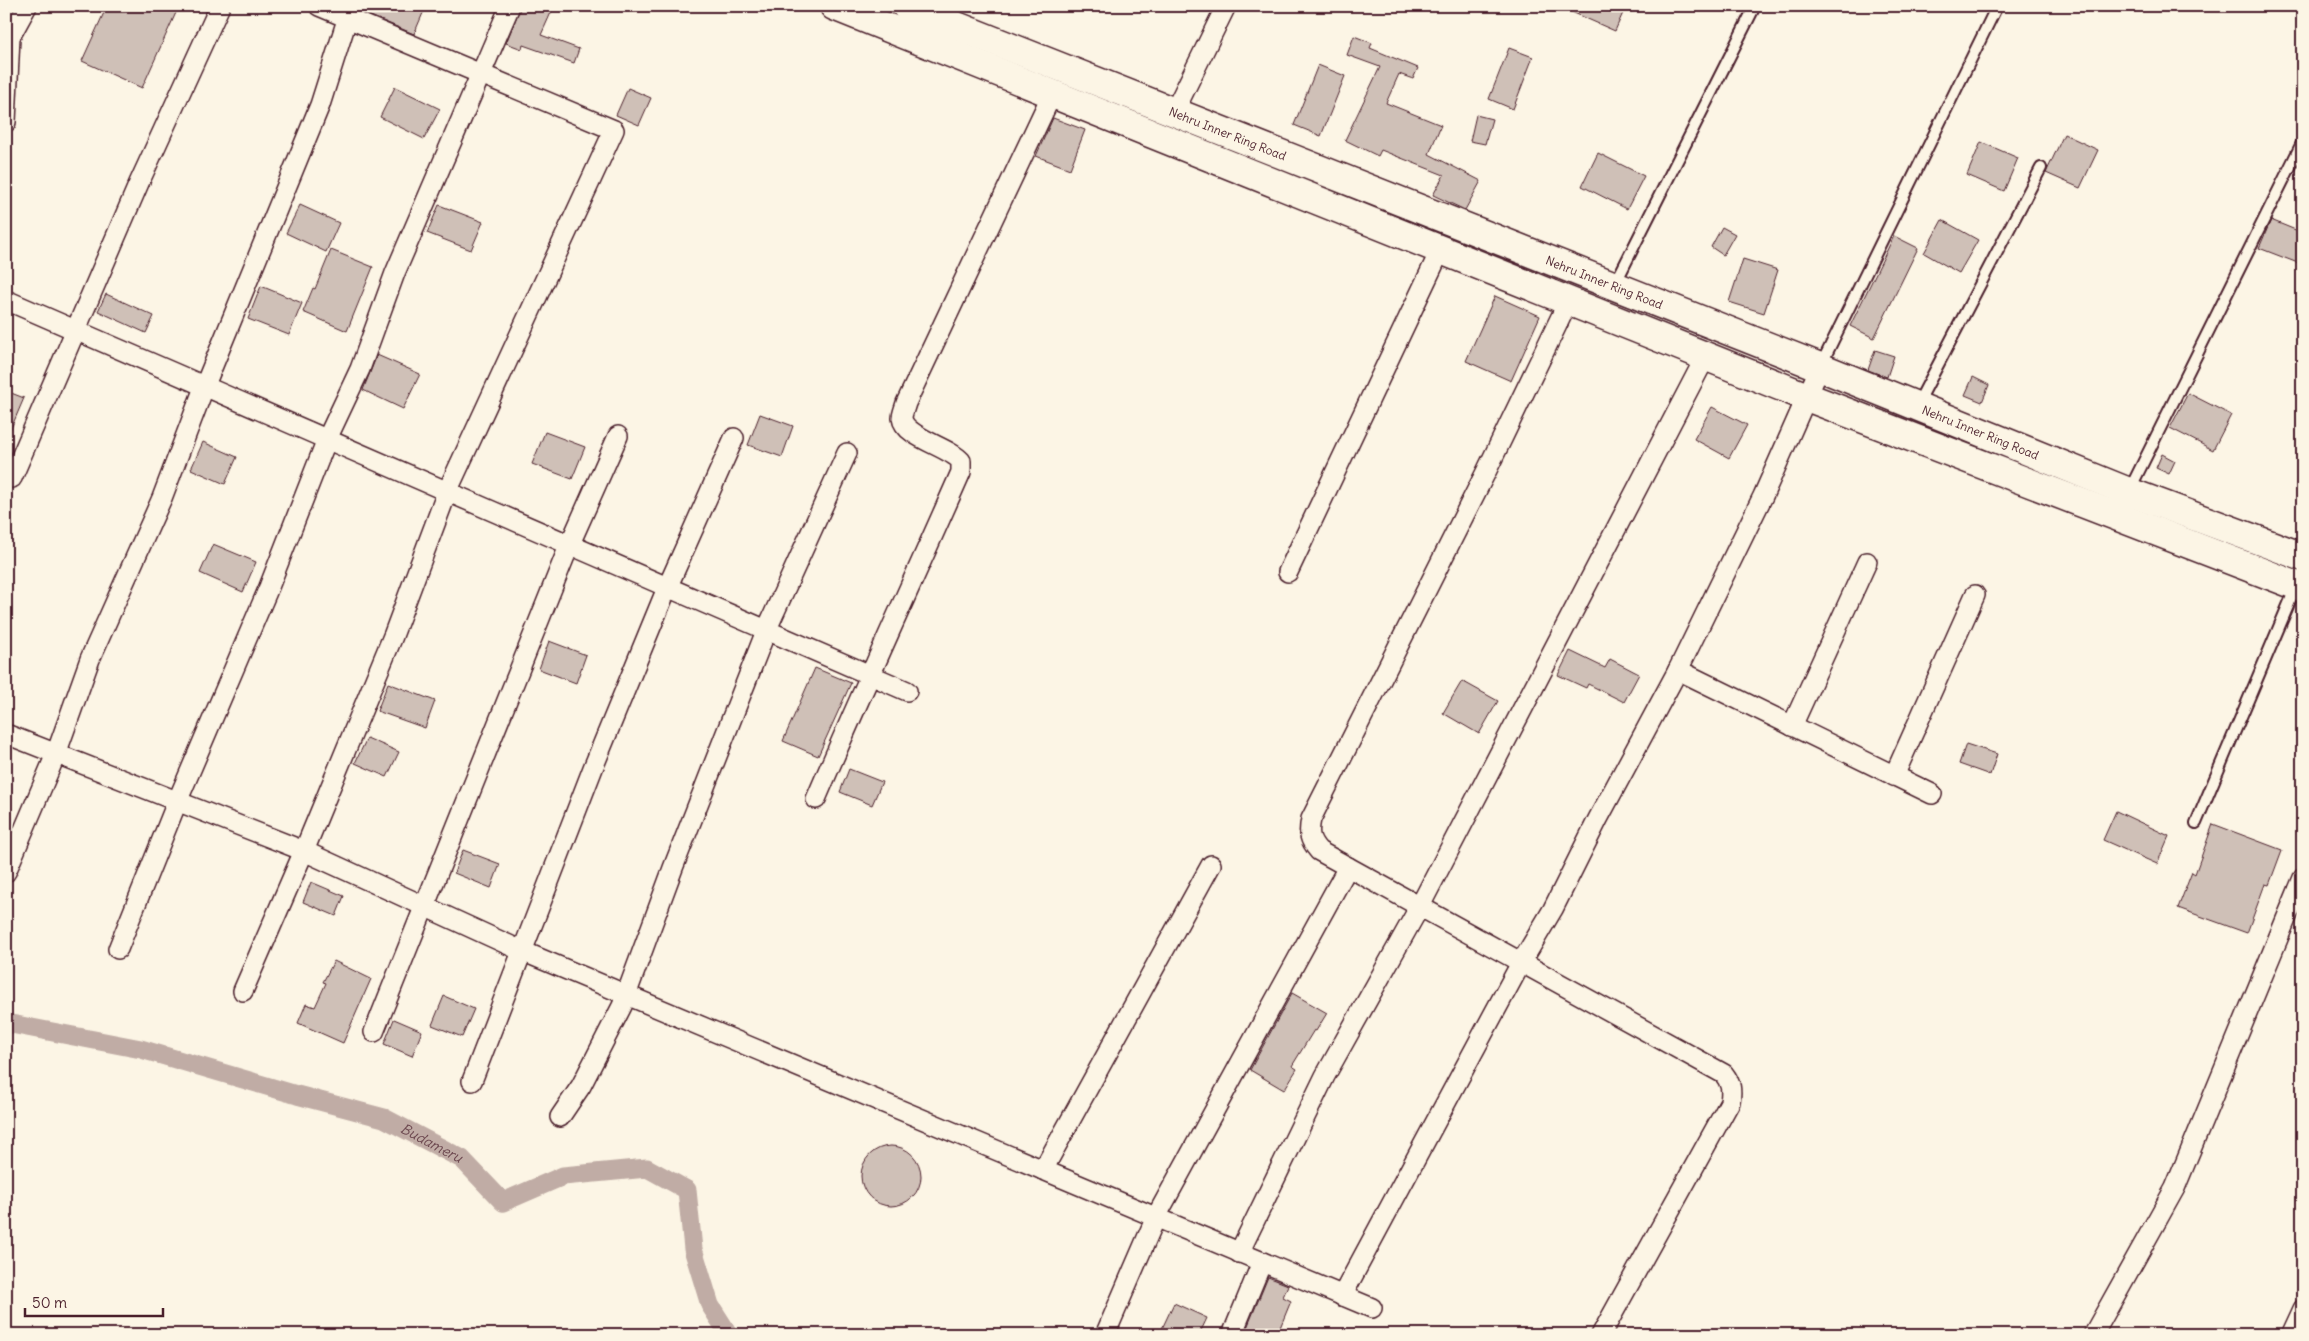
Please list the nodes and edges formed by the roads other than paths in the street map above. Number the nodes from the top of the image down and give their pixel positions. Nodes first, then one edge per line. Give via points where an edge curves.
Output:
1 (27, 6) edge
2 (220, 6) edge
3 (319, 6) edge
4 (510, 6) edge
5 (834, 6) edge
6 (1226, 6) edge
7 (1755, 6) edge
8 (1997, 6) edge
9 (912, 7) edge
10 (349, 12) edge
11 (481, 75) junction
12 (1052, 94) junction
13 (1174, 112) junction
14 (6, 122) edge
15 (2303, 141) edge
16 (2041, 168) dead end
17 (1441, 249) junction
18 (1614, 286) junction
19 (6, 300) edge
20 (1568, 300) junction
21 (78, 330) junction
22 (1706, 356) junction
23 (1820, 367) junction
24 (204, 385) junction
25 (1807, 396) junction
26 (1916, 405) junction
27 (618, 436) dead end
28 (734, 438) dead end
29 (327, 439) junction
30 (847, 453) dead end
31 (12, 478) dead end
32 (447, 492) junction
33 (2129, 492) junction
34 (568, 546) junction
35 (2303, 557) edge
36 (1868, 562) dead end
37 (1288, 572) dead end
38 (2300, 587) edge
39 (667, 588) junction
40 (1975, 595) dead end
41 (766, 631) junction
42 (1678, 670) junction
43 (869, 675) junction
44 (907, 691) dead end
45 (1792, 726) junction
46 (6, 734) edge
47 (56, 754) junction
48 (1894, 776) junction
49 (1932, 794) dead end
50 (816, 799) dead end
51 (177, 802) junction
52 (2196, 823) dead end
53 (304, 851) junction
54 (1211, 865) dead end
55 (1348, 867) junction
56 (6, 872) edge
57 (2303, 878) edge
58 (424, 906) junction
59 (1420, 906) junction
60 (118, 949) dead end
61 (522, 951) junction
62 (1521, 963) junction
63 (243, 991) dead end
64 (626, 995) junction
65 (374, 1032) dead end
66 (472, 1081) dead end
67 (560, 1117) dead end
68 (1043, 1170) junction
69 (1156, 1217) junction
70 (1240, 1252) junction
71 (1262, 1262) junction
72 (1342, 1296) junction
73 (1372, 1308) dead end
74 (2303, 1309) edge
75 (1105, 1335) edge
76 (1232, 1335) edge
77 (1601, 1335) edge
78 (2093, 1335) edge
79 (2291, 1335) edge

1 - 14 street via 10,37
2 - 21 street via 139,183
3 - 10 street
4 - 11 street
5 - 12 main road
6 - 13 street
7 - 18 lane
8 - 23 lane
9 - 13 main road, Nehru Inner Ring Road
10 - 11 street
10 - 24 street via 320,105
11 - 29 street via 395,273 360,370
11 - 32 street via 614,130
12 - 17 main road
12 - 43 street via 906,403 902,419 908,431 955,454 962,461 961,472
13 - 18 main road, Nehru Inner Ring Road
15 - 33 lane
16 - 26 lane
17 - 20 main road
17 - 37 street
18 - 23 main road, Nehru Inner Ring Road
19 - 21 street
20 - 22 main road
20 - 55 street via 1482,481 1311,819 1310,842 1319,851
21 - 24 street
21 - 31 street
22 - 25 main road
22 - 59 street
23 - 25 street
23 - 26 main road, Nehru Inner Ring Road
24 - 29 street
24 - 47 street via 162,498 90,659
25 - 38 main road
25 - 42 street via 1763,496
26 - 33 main road, Nehru Inner Ring Road
27 - 34 street
28 - 39 street
29 - 32 street
29 - 51 street via 223,698
30 - 41 street
32 - 34 street
32 - 53 street via 393,636
33 - 35 main road, Nehru Inner Ring Road
34 - 39 street
34 - 58 street
36 - 45 street
38 - 52 lane
39 - 41 street
39 - 61 street
40 - 48 street
41 - 43 street
41 - 64 street
42 - 45 street
42 - 62 street via 1553,909
43 - 44 street
43 - 50 street
45 - 48 street
46 - 47 street
47 - 51 street
47 - 56 street
48 - 49 street
51 - 53 street
51 - 60 street
53 - 58 street
53 - 63 street
54 - 68 street
55 - 59 street
55 - 69 street
57 - 78 street via 2175,1188
58 - 61 street
58 - 65 street
59 - 62 street
59 - 70 street via 1325,1076
61 - 64 street
61 - 66 street
62 - 72 street
62 - 77 street via 1724,1074 1730,1081 1730,1102
64 - 67 street via 581,1086
64 - 68 street
68 - 69 street
69 - 70 street
69 - 75 street
70 - 71 street
71 - 72 street
71 - 76 street
72 - 73 street
74 - 79 street

